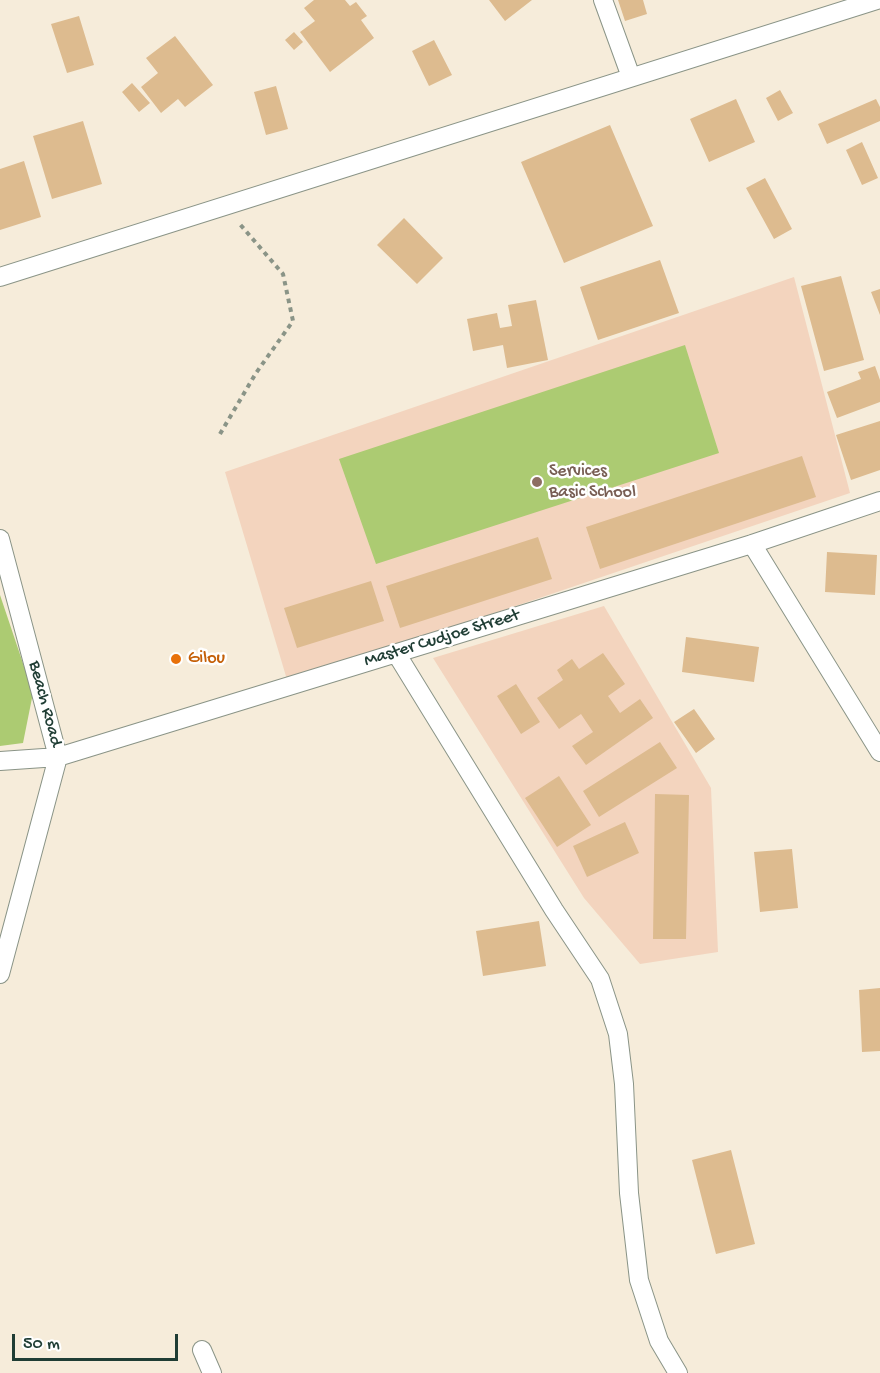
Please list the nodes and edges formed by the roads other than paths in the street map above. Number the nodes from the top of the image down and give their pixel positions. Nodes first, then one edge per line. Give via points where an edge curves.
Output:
1 (603, 0) edge
2 (877, 0) edge
3 (631, 77) junction
4 (0, 277) edge
5 (880, 501) edge
6 (0, 539) edge
7 (752, 544) junction
8 (396, 653) junction
9 (880, 752) edge
10 (58, 757) junction
11 (0, 761) edge
12 (0, 974) edge
13 (202, 1350) dead end
14 (212, 1373) edge
15 (678, 1373) edge

1 - 3 street
2 - 3 street
3 - 4 street
5 - 7 street, Master Cudjoe Street
6 - 10 street, Beach Road
7 - 8 street, Master Cudjoe Street
7 - 9 street
8 - 10 street, Master Cudjoe Street
8 - 15 street via 600,979 618,1034 639,1280 659,1341
10 - 11 street, Master Cudjoe Street
10 - 12 street, Beach Road
13 - 14 street

